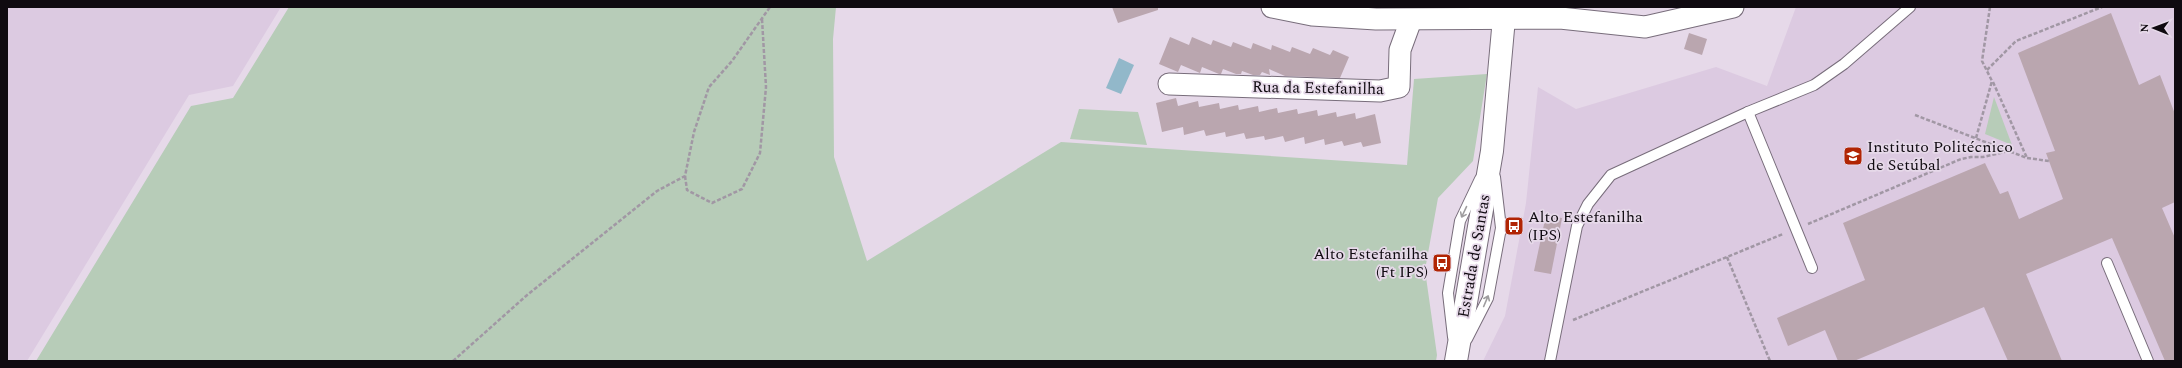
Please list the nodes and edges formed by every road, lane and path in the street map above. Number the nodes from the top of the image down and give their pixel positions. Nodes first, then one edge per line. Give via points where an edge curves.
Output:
1 (770, 7) edge
2 (1272, 7) edge
3 (1733, 7) edge
4 (1910, 7) edge
5 (1990, 7) edge
6 (2102, 7) edge
7 (1505, 13) edge
8 (762, 19) junction
9 (1411, 20) junction
10 (1987, 70) junction
11 (1992, 81) junction
12 (1169, 84) dead end
13 (1748, 112) junction
14 (1915, 115) dead end
15 (1976, 138) junction
16 (2009, 151) junction
17 (2027, 158) junction
18 (2049, 161) dead end
19 (685, 176) junction
20 (1798, 229) junction
21 (1727, 257) junction
22 (2107, 264) dead end
23 (1812, 268) dead end
24 (1557, 326) junction
25 (452, 361) edge
26 (1456, 361) edge
27 (1550, 361) edge
28 (1770, 361) edge
29 (2148, 361) edge

1 - 8 path
2 - 9 street via 1312,15
3 - 7 street via 1645,27
4 - 13 lane via 1844,64 1814,85
5 - 10 path via 1982,61
6 - 10 path via 2016,41
7 - 9 street
7 - 26 main road, Estrada de Santas via 1492,152
8 - 19 path via 732,61 709,87 694,132
8 - 19 path via 766,87 760,153 742,188 712,203 687,190
9 - 12 street, Rua da Estefanilha via 1400,50 1398,87 1380,91
10 - 11 path
11 - 15 path
11 - 17 path
13 - 20 lane
13 - 24 lane via 1611,175 1588,204 1577,226
14 - 15 path
15 - 16 path
16 - 17 path
16 - 20 path via 1961,159
17 - 18 path
19 - 25 path via 657,191 526,296
20 - 21 path
20 - 23 lane
21 - 24 path
21 - 28 path
22 - 29 lane
24 - 27 lane

